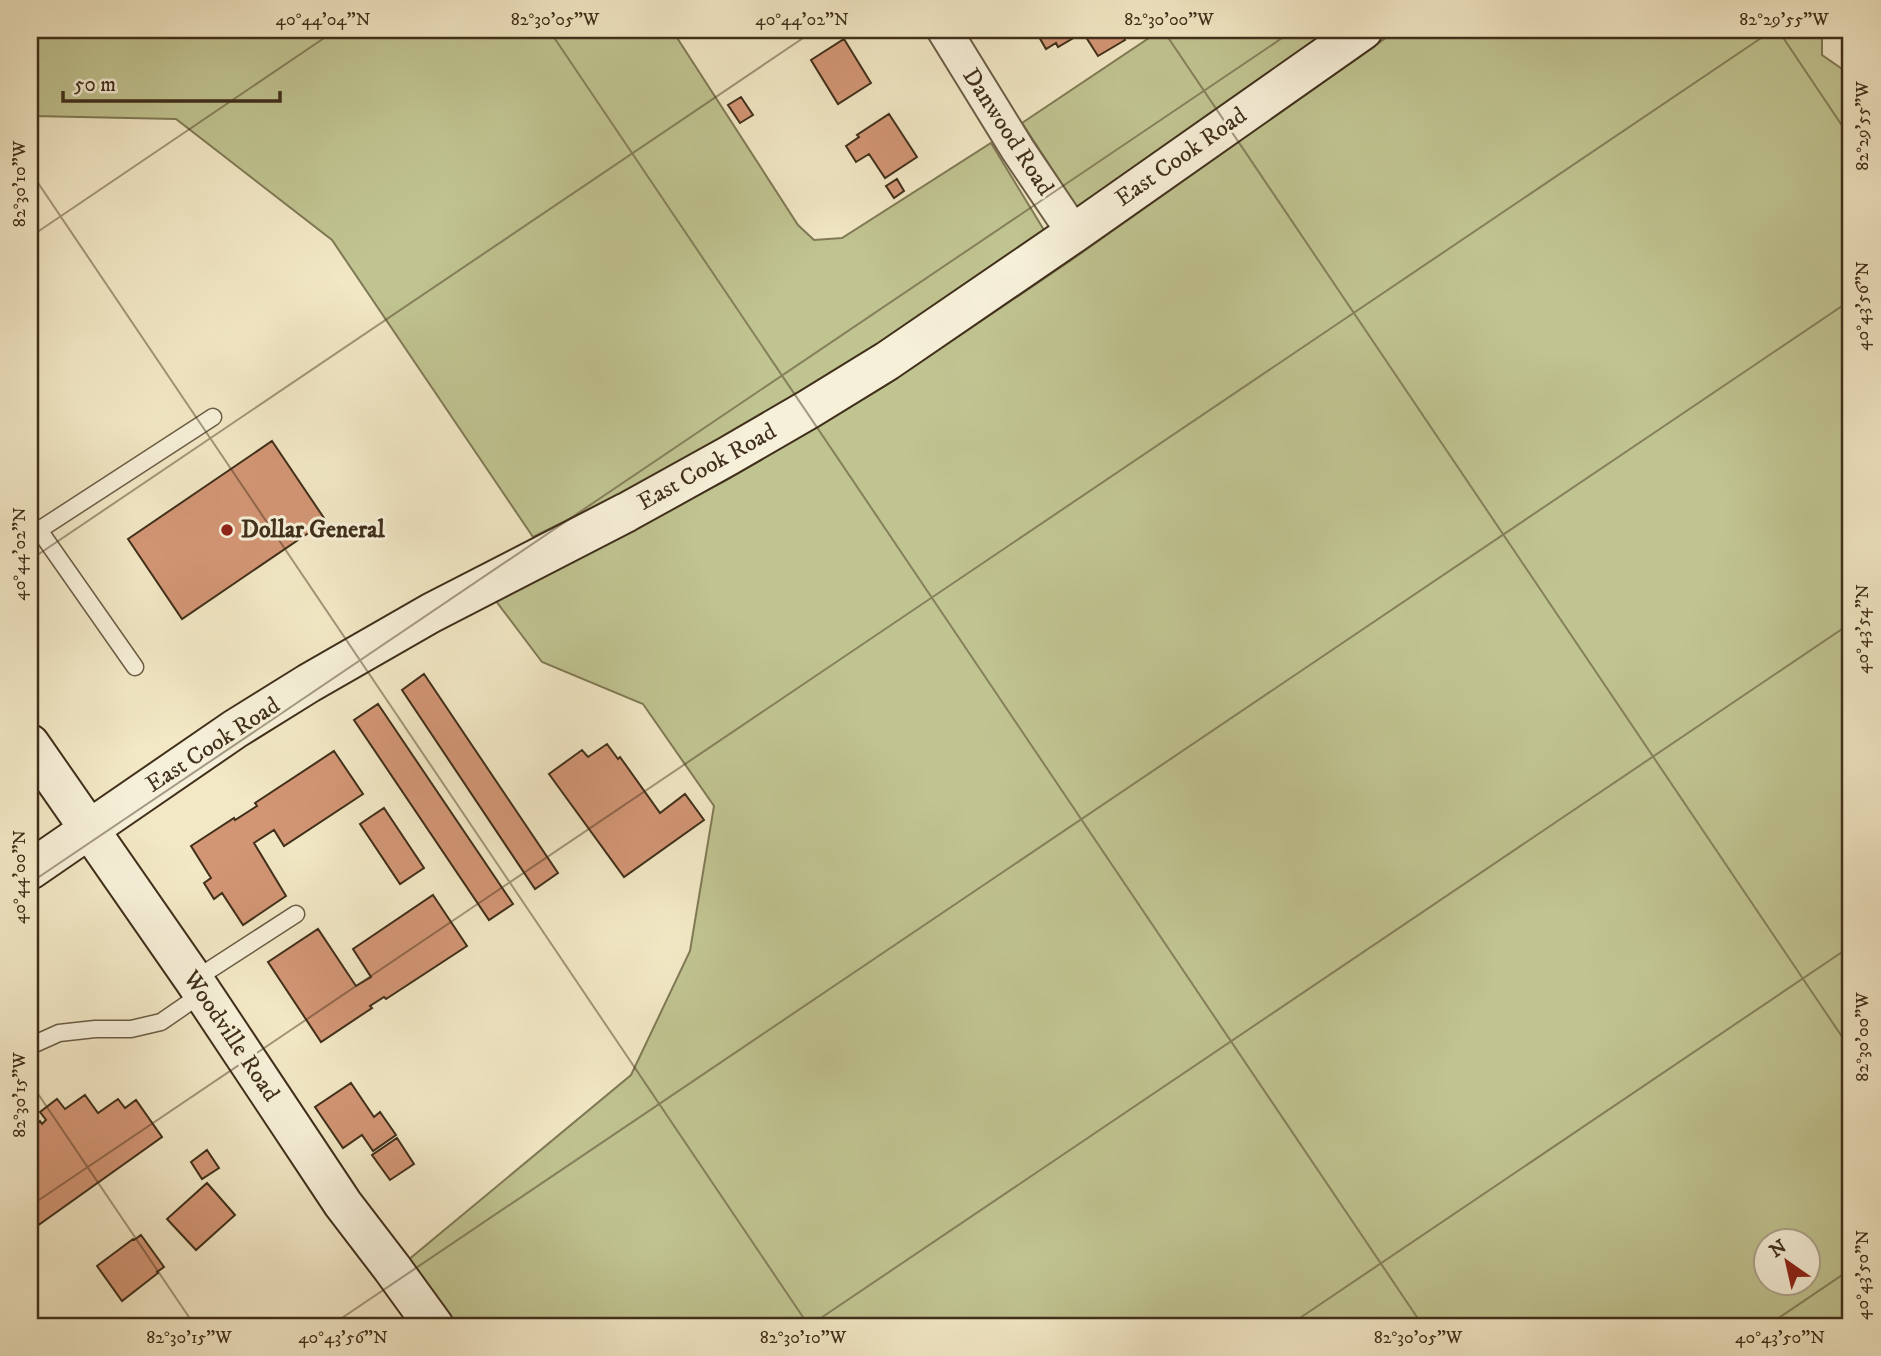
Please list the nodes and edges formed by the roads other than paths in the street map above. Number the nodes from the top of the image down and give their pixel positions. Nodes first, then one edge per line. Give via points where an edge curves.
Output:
1 (944, 30) edge
2 (1363, 30) edge
3 (1074, 233) junction
4 (212, 417) dead end
5 (34, 532) edge
6 (135, 667) dead end
7 (30, 744) edge
8 (88, 829) junction
9 (30, 870) edge
10 (296, 914) dead end
11 (198, 987) junction
12 (30, 1046) edge
13 (434, 1326) edge

1 - 3 street, Danwood Road
2 - 3 main road, East Cook Road
3 - 8 main road, East Cook Road via 809,409 627,512 358,654 235,729
4 - 5 lane
5 - 6 lane
7 - 8 main road, Woodville Road
8 - 9 main road, East Cook Road
8 - 11 main road, Woodville Road
10 - 11 lane
11 - 12 lane via 161,1022 131,1029 59,1033
11 - 13 main road, Woodville Road via 343,1204

